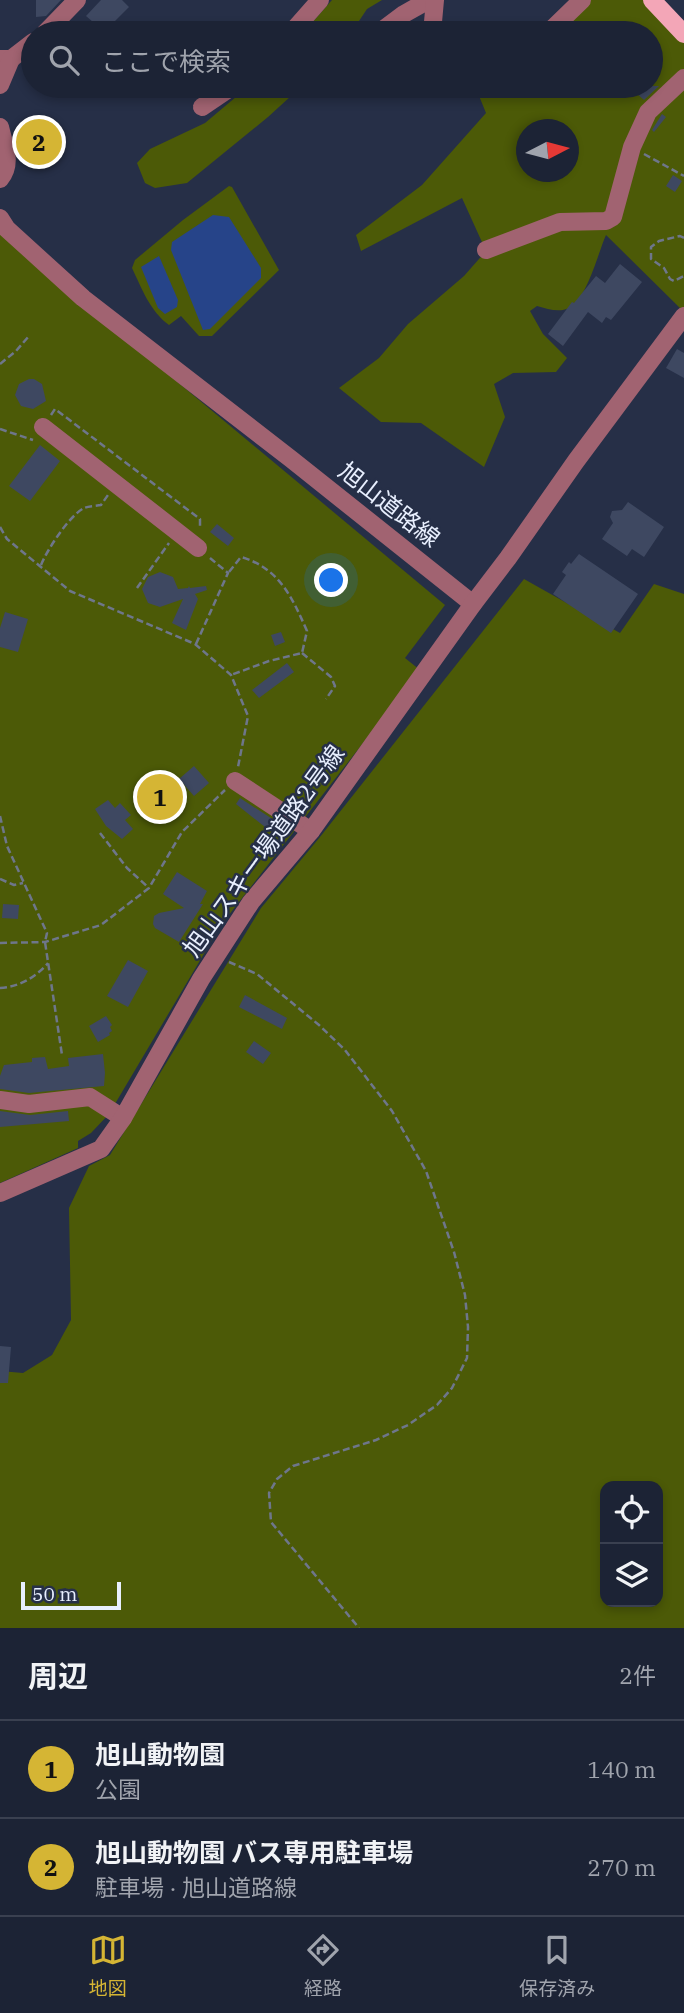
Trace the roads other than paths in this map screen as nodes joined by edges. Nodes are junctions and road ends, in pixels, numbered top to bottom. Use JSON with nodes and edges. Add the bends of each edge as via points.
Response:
{"nodes":[{"id":1,"x":77,"y":0,"type":"edge"},
{"id":2,"x":320,"y":0,"type":"edge"},
{"id":3,"x":429,"y":0,"type":"edge"},
{"id":4,"x":435,"y":0,"type":"edge"},
{"id":5,"x":582,"y":0,"type":"edge"},
{"id":6,"x":652,"y":0,"type":"edge"},
{"id":7,"x":57,"y":21,"type":"edge"},
{"id":8,"x":302,"y":21,"type":"edge"},
{"id":9,"x":395,"y":21,"type":"edge"},
{"id":10,"x":433,"y":21,"type":"edge"},
{"id":11,"x":560,"y":21,"type":"edge"},
{"id":12,"x":684,"y":34,"type":"edge"},
{"id":13,"x":21,"y":49,"type":"edge"},
{"id":14,"x":5,"y":59,"type":"edge"},
{"id":15,"x":684,"y":78,"type":"edge"},
{"id":16,"x":0,"y":85,"type":"edge"},
{"id":17,"x":215,"y":98,"type":"edge"},
{"id":18,"x":663,"y":98,"type":"edge"},
{"id":19,"x":663,"y":98,"type":"edge"},
{"id":20,"x":202,"y":107,"type":"dead end"},
{"id":21,"x":0,"y":127,"type":"edge"},
{"id":22,"x":0,"y":179,"type":"edge"},
{"id":23,"x":0,"y":219,"type":"edge"},
{"id":24,"x":486,"y":250,"type":"dead end"},
{"id":25,"x":684,"y":316,"type":"edge"},
{"id":26,"x":43,"y":427,"type":"dead end"},
{"id":27,"x":198,"y":548,"type":"dead end"},
{"id":28,"x":473,"y":604,"type":"junction"},
{"id":29,"x":235,"y":781,"type":"road end"},
{"id":30,"x":311,"y":831,"type":"junction"},
{"id":31,"x":0,"y":1100,"type":"edge"},
{"id":32,"x":123,"y":1118,"type":"junction"},
{"id":33,"x":0,"y":1193,"type":"edge"}],
"edges":[{"from":1,"to":7,"type":"street"},
{"from":2,"to":8,"type":"street"},
{"from":3,"to":9,"type":"street"},
{"from":4,"to":10,"type":"street"},
{"from":5,"to":11,"type":"street"},
{"from":6,"to":12,"type":"main road"},
{"from":13,"to":14,"type":"street"},
{"from":14,"to":16,"type":"street"},
{"from":15,"to":18,"type":"street"},
{"from":17,"to":20,"type":"street"},
{"from":19,"to":24,"type":"street","via":[[648,112],[632,147],[613,217],[560,222]]},
{"from":21,"to":22,"type":"street","via":[[8,162]]},
{"from":23,"to":28,"type":"street","name":"旭山道路線","via":[[83,298]]},
{"from":25,"to":28,"type":"street"},
{"from":26,"to":27,"type":"street"},
{"from":28,"to":30,"type":"street","name":"旭山スキー場道路2号線"},
{"from":29,"to":30,"type":"street"},
{"from":30,"to":32,"type":"street","name":"旭山スキー場道路2号線","via":[[251,902]]},
{"from":31,"to":32,"type":"street","via":[[29,1104],[90,1097]]},
{"from":32,"to":33,"type":"street","name":"旭山スキー場道路2号線","via":[[101,1149]]}]}
